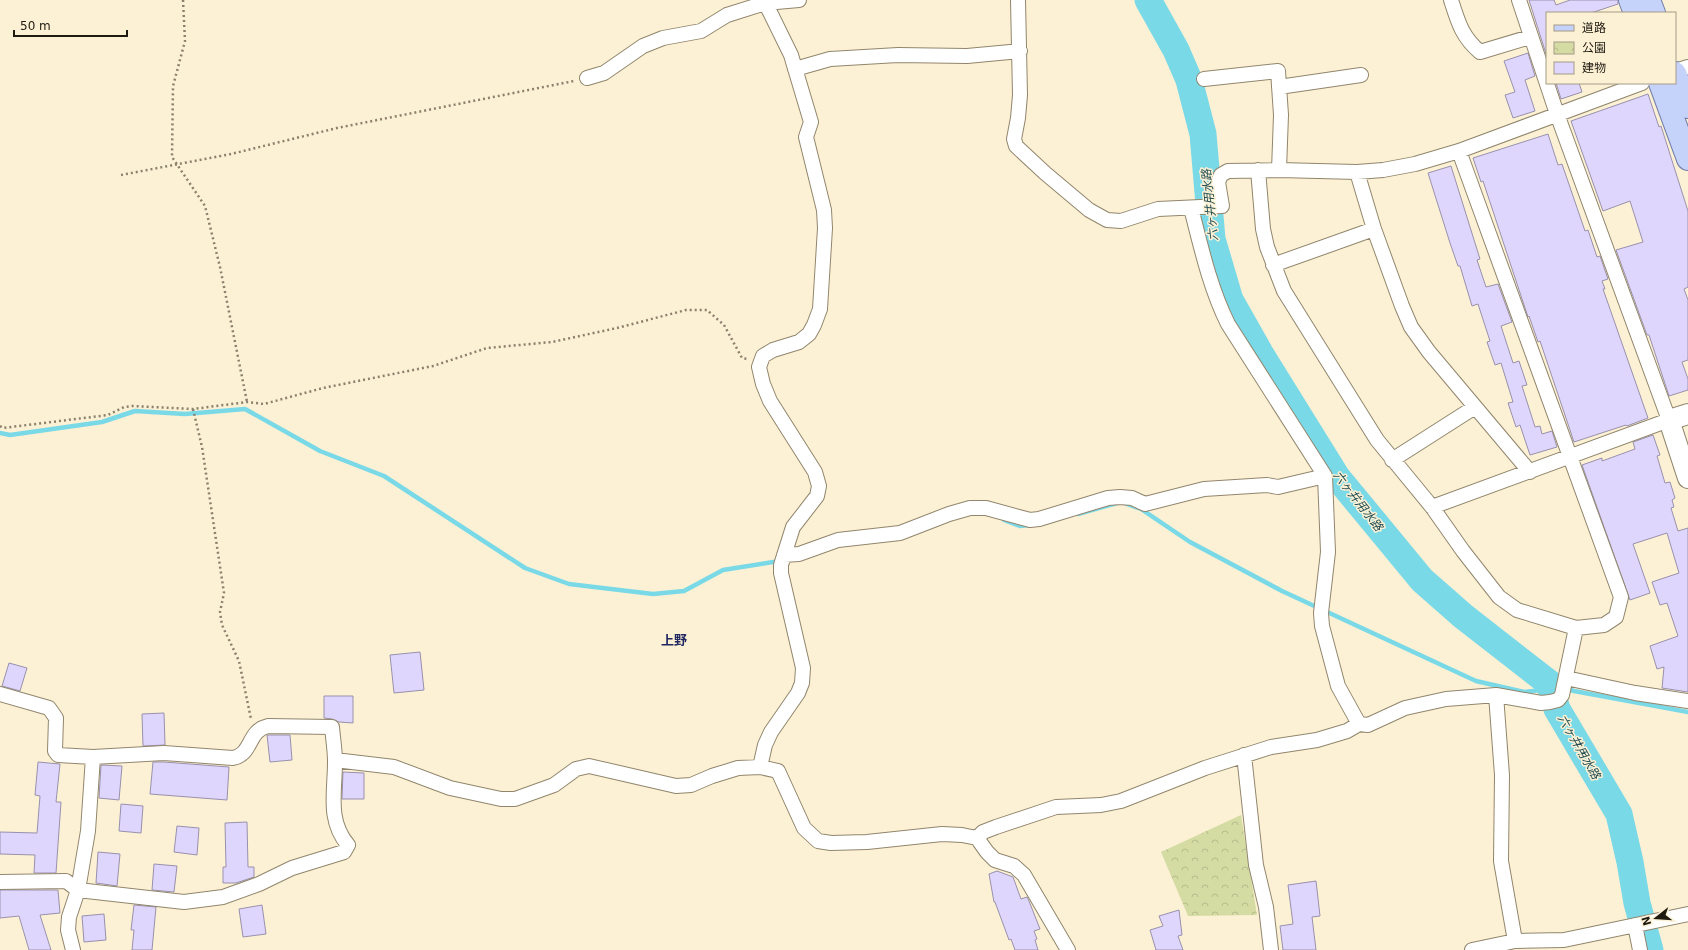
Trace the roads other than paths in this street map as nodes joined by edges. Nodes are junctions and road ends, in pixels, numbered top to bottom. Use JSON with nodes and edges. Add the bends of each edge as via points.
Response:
{"nodes":[{"id":1,"x":799,"y":0,"type":"edge"},
{"id":2,"x":1018,"y":0,"type":"edge"},
{"id":3,"x":1451,"y":0,"type":"edge"},
{"id":4,"x":1518,"y":0,"type":"edge"},
{"id":5,"x":1630,"y":0,"type":"edge"},
{"id":6,"x":1650,"y":0,"type":"edge"},
{"id":7,"x":765,"y":2,"type":"edge"},
{"id":8,"x":1635,"y":12,"type":"edge"},
{"id":9,"x":1654,"y":12,"type":"edge"},
{"id":10,"x":1530,"y":38,"type":"junction"},
{"id":11,"x":1020,"y":51,"type":"junction"},
{"id":12,"x":1688,"y":66,"type":"edge"},
{"id":13,"x":795,"y":69,"type":"junction"},
{"id":14,"x":1676,"y":72,"type":"edge"},
{"id":15,"x":1361,"y":75,"type":"dead end"},
{"id":16,"x":1676,"y":75,"type":"edge"},
{"id":17,"x":587,"y":78,"type":"road end"},
{"id":18,"x":1204,"y":79,"type":"dead end"},
{"id":19,"x":1546,"y":83,"type":"edge"},
{"id":20,"x":1546,"y":84,"type":"edge"},
{"id":21,"x":1639,"y":84,"type":"edge"},
{"id":22,"x":1660,"y":84,"type":"edge"},
{"id":23,"x":1279,"y":87,"type":"junction"},
{"id":24,"x":1688,"y":107,"type":"edge"},
{"id":25,"x":1557,"y":114,"type":"junction"},
{"id":26,"x":1459,"y":151,"type":"junction"},
{"id":27,"x":1688,"y":159,"type":"edge"},
{"id":28,"x":1258,"y":170,"type":"junction"},
{"id":29,"x":1279,"y":170,"type":"junction"},
{"id":30,"x":1357,"y":172,"type":"junction"},
{"id":31,"x":1202,"y":207,"type":"junction"},
{"id":32,"x":1374,"y":230,"type":"junction"},
{"id":33,"x":1273,"y":265,"type":"junction"},
{"id":34,"x":1475,"y":407,"type":"junction"},
{"id":35,"x":1688,"y":414,"type":"edge"},
{"id":36,"x":1669,"y":420,"type":"junction"},
{"id":37,"x":1570,"y":458,"type":"junction"},
{"id":38,"x":1392,"y":460,"type":"junction"},
{"id":39,"x":1530,"y":472,"type":"junction"},
{"id":40,"x":1325,"y":476,"type":"junction"},
{"id":41,"x":1688,"y":478,"type":"edge"},
{"id":42,"x":1432,"y":507,"type":"junction"},
{"id":43,"x":783,"y":559,"type":"junction"},
{"id":44,"x":1576,"y":628,"type":"junction"},
{"id":45,"x":1560,"y":691,"type":"junction"},
{"id":46,"x":0,"y":694,"type":"edge"},
{"id":47,"x":1496,"y":695,"type":"junction"},
{"id":48,"x":1688,"y":701,"type":"edge"},
{"id":49,"x":1359,"y":724,"type":"junction"},
{"id":50,"x":1244,"y":755,"type":"junction"},
{"id":51,"x":93,"y":757,"type":"junction"},
{"id":52,"x":335,"y":760,"type":"junction"},
{"id":53,"x":760,"y":767,"type":"junction"},
{"id":54,"x":977,"y":838,"type":"junction"},
{"id":55,"x":0,"y":882,"type":"edge"},
{"id":56,"x":78,"y":890,"type":"junction"},
{"id":57,"x":1688,"y":914,"type":"edge"},
{"id":58,"x":1641,"y":924,"type":"junction"},
{"id":59,"x":1515,"y":941,"type":"junction"},
{"id":60,"x":73,"y":950,"type":"edge"},
{"id":61,"x":1068,"y":950,"type":"edge"},
{"id":62,"x":1272,"y":950,"type":"edge"},
{"id":63,"x":1472,"y":950,"type":"edge"},
{"id":64,"x":1640,"y":950,"type":"edge"}],
"edges":[{"from":1,"to":7,"type":"street"},
{"from":2,"to":11,"type":"street"},
{"from":3,"to":10,"type":"street","via":[[1459,24],[1469,42],[1480,52]]},
{"from":4,"to":10,"type":"street"},
{"from":5,"to":8,"type":"main road"},
{"from":6,"to":9,"type":"main road"},
{"from":7,"to":13,"type":"street","via":[[791,55]]},
{"from":7,"to":17,"type":"street","via":[[727,15],[701,31],[663,38],[643,46],[604,73]]},
{"from":10,"to":19,"type":"street"},
{"from":11,"to":13,"type":"street","via":[[967,56],[898,55],[830,59]]},
{"from":11,"to":31,"type":"street","via":[[1020,96],[1014,139],[1016,146],[1045,173],[1089,210],[1107,220],[1121,221],[1158,209]]},
{"from":12,"to":14,"type":"street"},
{"from":13,"to":43,"type":"street","via":[[811,122],[806,137],[826,228],[820,309],[814,324],[809,334],[799,342],[763,356],[759,367],[770,401],[815,472],[819,486],[817,496],[793,527]]},
{"from":15,"to":23,"type":"street"},
{"from":16,"to":24,"type":"main road"},
{"from":18,"to":23,"type":"street","via":[[1278,71]]},
{"from":20,"to":25,"type":"street"},
{"from":21,"to":25,"type":"street"},
{"from":22,"to":27,"type":"main road"},
{"from":23,"to":29,"type":"street"},
{"from":25,"to":26,"type":"street"},
{"from":25,"to":36,"type":"street"},
{"from":26,"to":30,"type":"street","via":[[1415,164]]},
{"from":26,"to":37,"type":"street"},
{"from":28,"to":29,"type":"street"},
{"from":28,"to":31,"type":"street","via":[[1228,171],[1221,175],[1218,182],[1222,206]]},
{"from":28,"to":33,"type":"street","via":[[1263,229]]},
{"from":29,"to":30,"type":"street"},
{"from":30,"to":32,"type":"street"},
{"from":31,"to":40,"type":"street","via":[[1205,261],[1219,306]]},
{"from":32,"to":33,"type":"street"},
{"from":32,"to":34,"type":"street","via":[[1411,326]]},
{"from":33,"to":38,"type":"street","via":[[1297,314]]},
{"from":34,"to":38,"type":"street"},
{"from":34,"to":39,"type":"street"},
{"from":35,"to":36,"type":"street"},
{"from":36,"to":37,"type":"street"},
{"from":36,"to":41,"type":"street"},
{"from":37,"to":39,"type":"street"},
{"from":37,"to":44,"type":"street","via":[[1621,597],[1616,617],[1604,625]]},
{"from":38,"to":42,"type":"street"},
{"from":39,"to":42,"type":"street"},
{"from":40,"to":43,"type":"street","via":[[1278,487],[1267,485],[1204,489],[1145,504],[1132,498],[1108,498],[1030,520],[986,508],[970,508],[900,532],[838,540]]},
{"from":40,"to":49,"type":"street","via":[[1328,552],[1322,626],[1338,686]]},
{"from":42,"to":44,"type":"street","via":[[1499,597],[1517,610]]},
{"from":43,"to":53,"type":"street","via":[[780,573],[803,668],[802,683],[771,732]]},
{"from":44,"to":45,"type":"street"},
{"from":45,"to":47,"type":"street","via":[[1541,703]]},
{"from":45,"to":48,"type":"street","via":[[1635,693]]},
{"from":46,"to":51,"type":"street","via":[[49,708],[56,718],[55,751],[58,755]]},
{"from":47,"to":49,"type":"street","via":[[1439,701],[1405,708],[1368,725]]},
{"from":47,"to":59,"type":"street","via":[[1502,775],[1501,861]]},
{"from":49,"to":50,"type":"street","via":[[1347,731],[1317,740],[1271,747]]},
{"from":50,"to":54,"type":"street","via":[[1121,801],[1102,805],[1056,807],[996,826]]},
{"from":50,"to":62,"type":"street","via":[[1256,865]]},
{"from":51,"to":52,"type":"street","via":[[164,753],[233,758],[245,752],[254,733],[261,727],[268,726],[332,728]]},
{"from":51,"to":56,"type":"street","via":[[88,831]]},
{"from":52,"to":53,"type":"street","via":[[394,767],[450,788],[516,800],[554,785],[576,769],[589,766],[676,786],[691,785],[738,768]]},
{"from":52,"to":56,"type":"street","via":[[335,824],[348,845],[344,852],[292,868],[223,897],[184,902]]},
{"from":53,"to":54,"type":"street","via":[[778,771],[804,828],[818,841],[867,842],[942,834],[962,834]]},
{"from":54,"to":61,"type":"street","via":[[995,860],[1014,866],[1024,875]]},
{"from":55,"to":56,"type":"street","via":[[66,881]]},
{"from":56,"to":60,"type":"street","via":[[69,917],[68,930]]},
{"from":57,"to":58,"type":"street"},
{"from":58,"to":59,"type":"street","via":[[1564,940]]},
{"from":58,"to":64,"type":"street"},
{"from":59,"to":63,"type":"street"}]}
